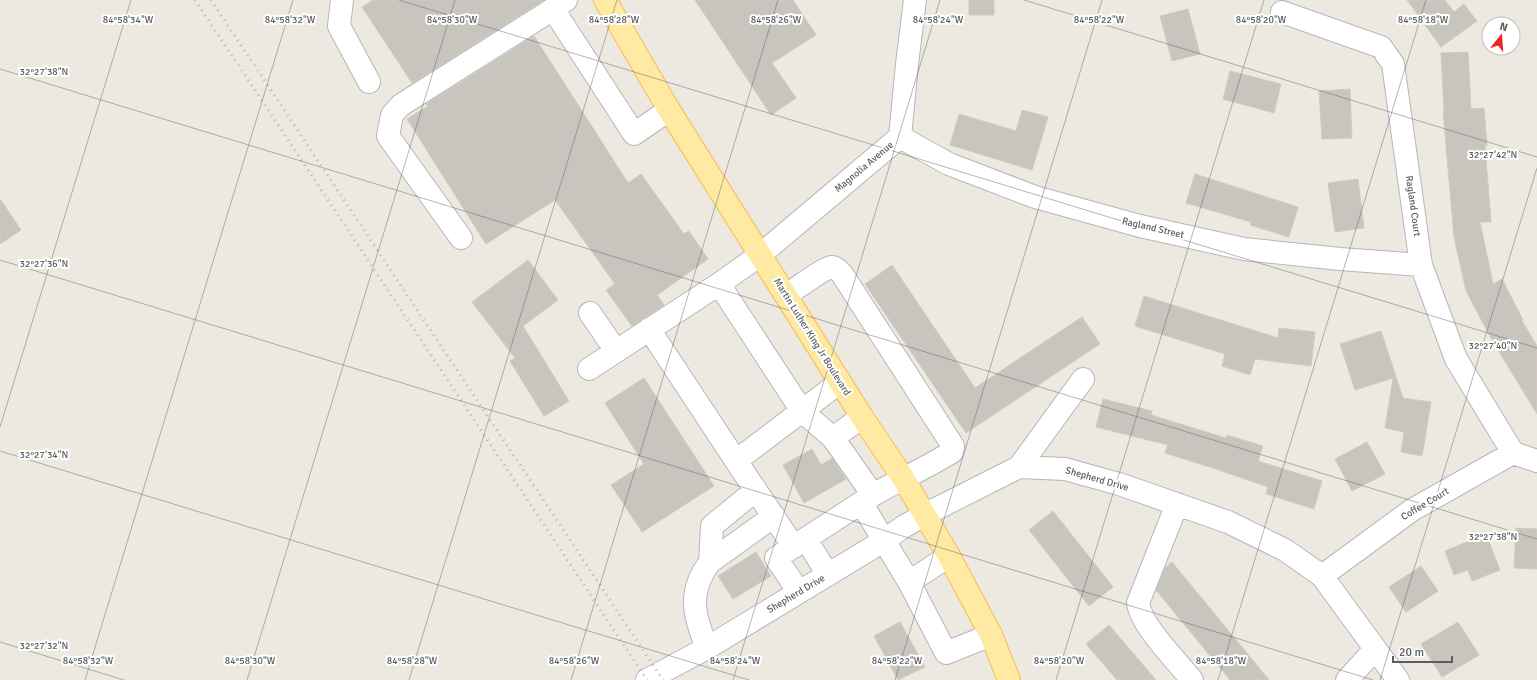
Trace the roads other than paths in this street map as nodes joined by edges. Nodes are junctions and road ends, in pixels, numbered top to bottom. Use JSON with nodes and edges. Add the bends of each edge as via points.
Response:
{"nodes":[{"id":1,"x":342,"y":0,"type":"edge"},
{"id":2,"x":605,"y":0,"type":"edge"},
{"id":3,"x":915,"y":0,"type":"edge"},
{"id":4,"x":559,"y":4,"type":"edge"},
{"id":5,"x":1282,"y":12,"type":"dead end"},
{"id":6,"x":369,"y":82,"type":"dead end"},
{"id":7,"x":669,"y":110,"type":"junction"},
{"id":8,"x":900,"y":137,"type":"junction"},
{"id":9,"x":461,"y":238,"type":"dead end"},
{"id":10,"x":760,"y":255,"type":"junction"},
{"id":11,"x":1421,"y":265,"type":"junction"},
{"id":12,"x":719,"y":284,"type":"junction"},
{"id":13,"x":786,"y":295,"type":"junction"},
{"id":14,"x":590,"y":313,"type":"dead end"},
{"id":15,"x":649,"y":330,"type":"junction"},
{"id":16,"x":616,"y":351,"type":"junction"},
{"id":17,"x":589,"y":369,"type":"dead end"},
{"id":18,"x":1083,"y":379,"type":"dead end"},
{"id":19,"x":840,"y":382,"type":"junction"},
{"id":20,"x":802,"y":411,"type":"junction"},
{"id":21,"x":862,"y":417,"type":"junction"},
{"id":22,"x":833,"y":438,"type":"junction"},
{"id":23,"x":1513,"y":453,"type":"junction"},
{"id":24,"x":736,"y":461,"type":"junction"},
{"id":25,"x":1537,"y":461,"type":"edge"},
{"id":26,"x":1019,"y":467,"type":"junction"},
{"id":27,"x":903,"y":478,"type":"junction"},
{"id":28,"x":756,"y":490,"type":"junction"},
{"id":29,"x":868,"y":500,"type":"junction"},
{"id":30,"x":1177,"y":504,"type":"junction"},
{"id":31,"x":924,"y":515,"type":"junction"},
{"id":32,"x":774,"y":516,"type":"junction"},
{"id":33,"x":885,"y":540,"type":"junction"},
{"id":34,"x":800,"y":543,"type":"junction"},
{"id":35,"x":949,"y":556,"type":"junction"},
{"id":36,"x":710,"y":562,"type":"junction"},
{"id":37,"x":828,"y":575,"type":"junction"},
{"id":38,"x":1322,"y":576,"type":"junction"},
{"id":39,"x":910,"y":582,"type":"junction"},
{"id":40,"x":799,"y":592,"type":"junction"},
{"id":41,"x":991,"y":635,"type":"junction"},
{"id":42,"x":707,"y":648,"type":"junction"},
{"id":43,"x":1375,"y":649,"type":"junction"},
{"id":44,"x":653,"y":677,"type":"edge"},
{"id":45,"x":1009,"y":680,"type":"edge"},
{"id":46,"x":1192,"y":680,"type":"edge"},
{"id":47,"x":1347,"y":680,"type":"edge"},
{"id":48,"x":1398,"y":680,"type":"edge"}],
"edges":[{"from":1,"to":6,"type":"street","via":[[340,26]]},
{"from":2,"to":7,"type":"main road","name":"Martin Luther King Jr Boulevard"},
{"from":3,"to":8,"type":"street","name":"Magnolia Avenue"},
{"from":4,"to":7,"type":"street","via":[[634,134]]},
{"from":4,"to":9,"type":"street","via":[[402,105],[392,115],[388,136]]},
{"from":5,"to":11,"type":"street","name":"Ragland Court","via":[[1381,47],[1394,64]]},
{"from":7,"to":10,"type":"main road","name":"Martin Luther King Jr Boulevard"},
{"from":8,"to":10,"type":"street","name":"Magnolia Avenue"},
{"from":8,"to":11,"type":"street","name":"Ragland Street","via":[[949,164],[1035,197],[1140,226],[1244,249]]},
{"from":10,"to":12,"type":"street","name":"Magnolia Avenue"},
{"from":10,"to":13,"type":"main road","name":"Martin Luther King Jr Boulevard"},
{"from":11,"to":23,"type":"street","name":"Ragland Court","via":[[1456,358]]},
{"from":12,"to":15,"type":"street","name":"Magnolia Avenue"},
{"from":12,"to":20,"type":"street"},
{"from":13,"to":19,"type":"main road","name":"Martin Luther King Jr Boulevard"},
{"from":13,"to":27,"type":"street","via":[[832,267],[842,274],[953,446],[952,452]]},
{"from":14,"to":16,"type":"street"},
{"from":15,"to":16,"type":"street","name":"Magnolia Avenue"},
{"from":15,"to":24,"type":"street"},
{"from":16,"to":17,"type":"street","name":"Magnolia Avenue"},
{"from":18,"to":26,"type":"street"},
{"from":19,"to":20,"type":"street"},
{"from":19,"to":21,"type":"main road","name":"Martin Luther King Jr Boulevard"},
{"from":20,"to":22,"type":"street"},
{"from":20,"to":24,"type":"street"},
{"from":21,"to":22,"type":"street"},
{"from":21,"to":27,"type":"main road","name":"Martin Luther King Jr Boulevard"},
{"from":22,"to":29,"type":"street"},
{"from":23,"to":25,"type":"street"},
{"from":23,"to":38,"type":"street","name":"Coffee Court","via":[[1412,510]]},
{"from":24,"to":28,"type":"street"},
{"from":26,"to":30,"type":"street","name":"Shepherd Drive","via":[[1065,469]]},
{"from":26,"to":31,"type":"street","name":"Shepherd Drive"},
{"from":27,"to":29,"type":"street"},
{"from":27,"to":31,"type":"main road","name":"Martin Luther King Jr Boulevard"},
{"from":28,"to":32,"type":"street"},
{"from":28,"to":36,"type":"street","via":[[712,526]]},
{"from":29,"to":33,"type":"street"},
{"from":29,"to":34,"type":"street"},
{"from":30,"to":38,"type":"street","name":"Shepherd Drive","via":[[1228,522],[1278,546]]},
{"from":30,"to":46,"type":"street","via":[[1138,603],[1147,626]]},
{"from":31,"to":33,"type":"street","name":"Shepherd Drive"},
{"from":31,"to":35,"type":"main road","name":"Martin Luther King Jr Boulevard"},
{"from":32,"to":34,"type":"street"},
{"from":32,"to":36,"type":"street"},
{"from":33,"to":37,"type":"street","name":"Shepherd Drive"},
{"from":33,"to":39,"type":"street"},
{"from":34,"to":37,"type":"street"},
{"from":34,"to":40,"type":"street","via":[[776,558]]},
{"from":35,"to":39,"type":"street"},
{"from":35,"to":41,"type":"main road","name":"Martin Luther King Jr Boulevard"},
{"from":36,"to":42,"type":"street","via":[[702,573],[696,591],[694,610]]},
{"from":37,"to":40,"type":"street","name":"Shepherd Drive"},
{"from":38,"to":43,"type":"street","name":"Shepherd Drive"},
{"from":39,"to":41,"type":"street","via":[[946,653]]},
{"from":40,"to":42,"type":"street","name":"Shepherd Drive"},
{"from":41,"to":45,"type":"main road","name":"Martin Luther King Jr Boulevard"},
{"from":42,"to":44,"type":"street","name":"Shepherd Drive"},
{"from":43,"to":47,"type":"street"},
{"from":43,"to":48,"type":"street","name":"Shepherd Drive"}]}
